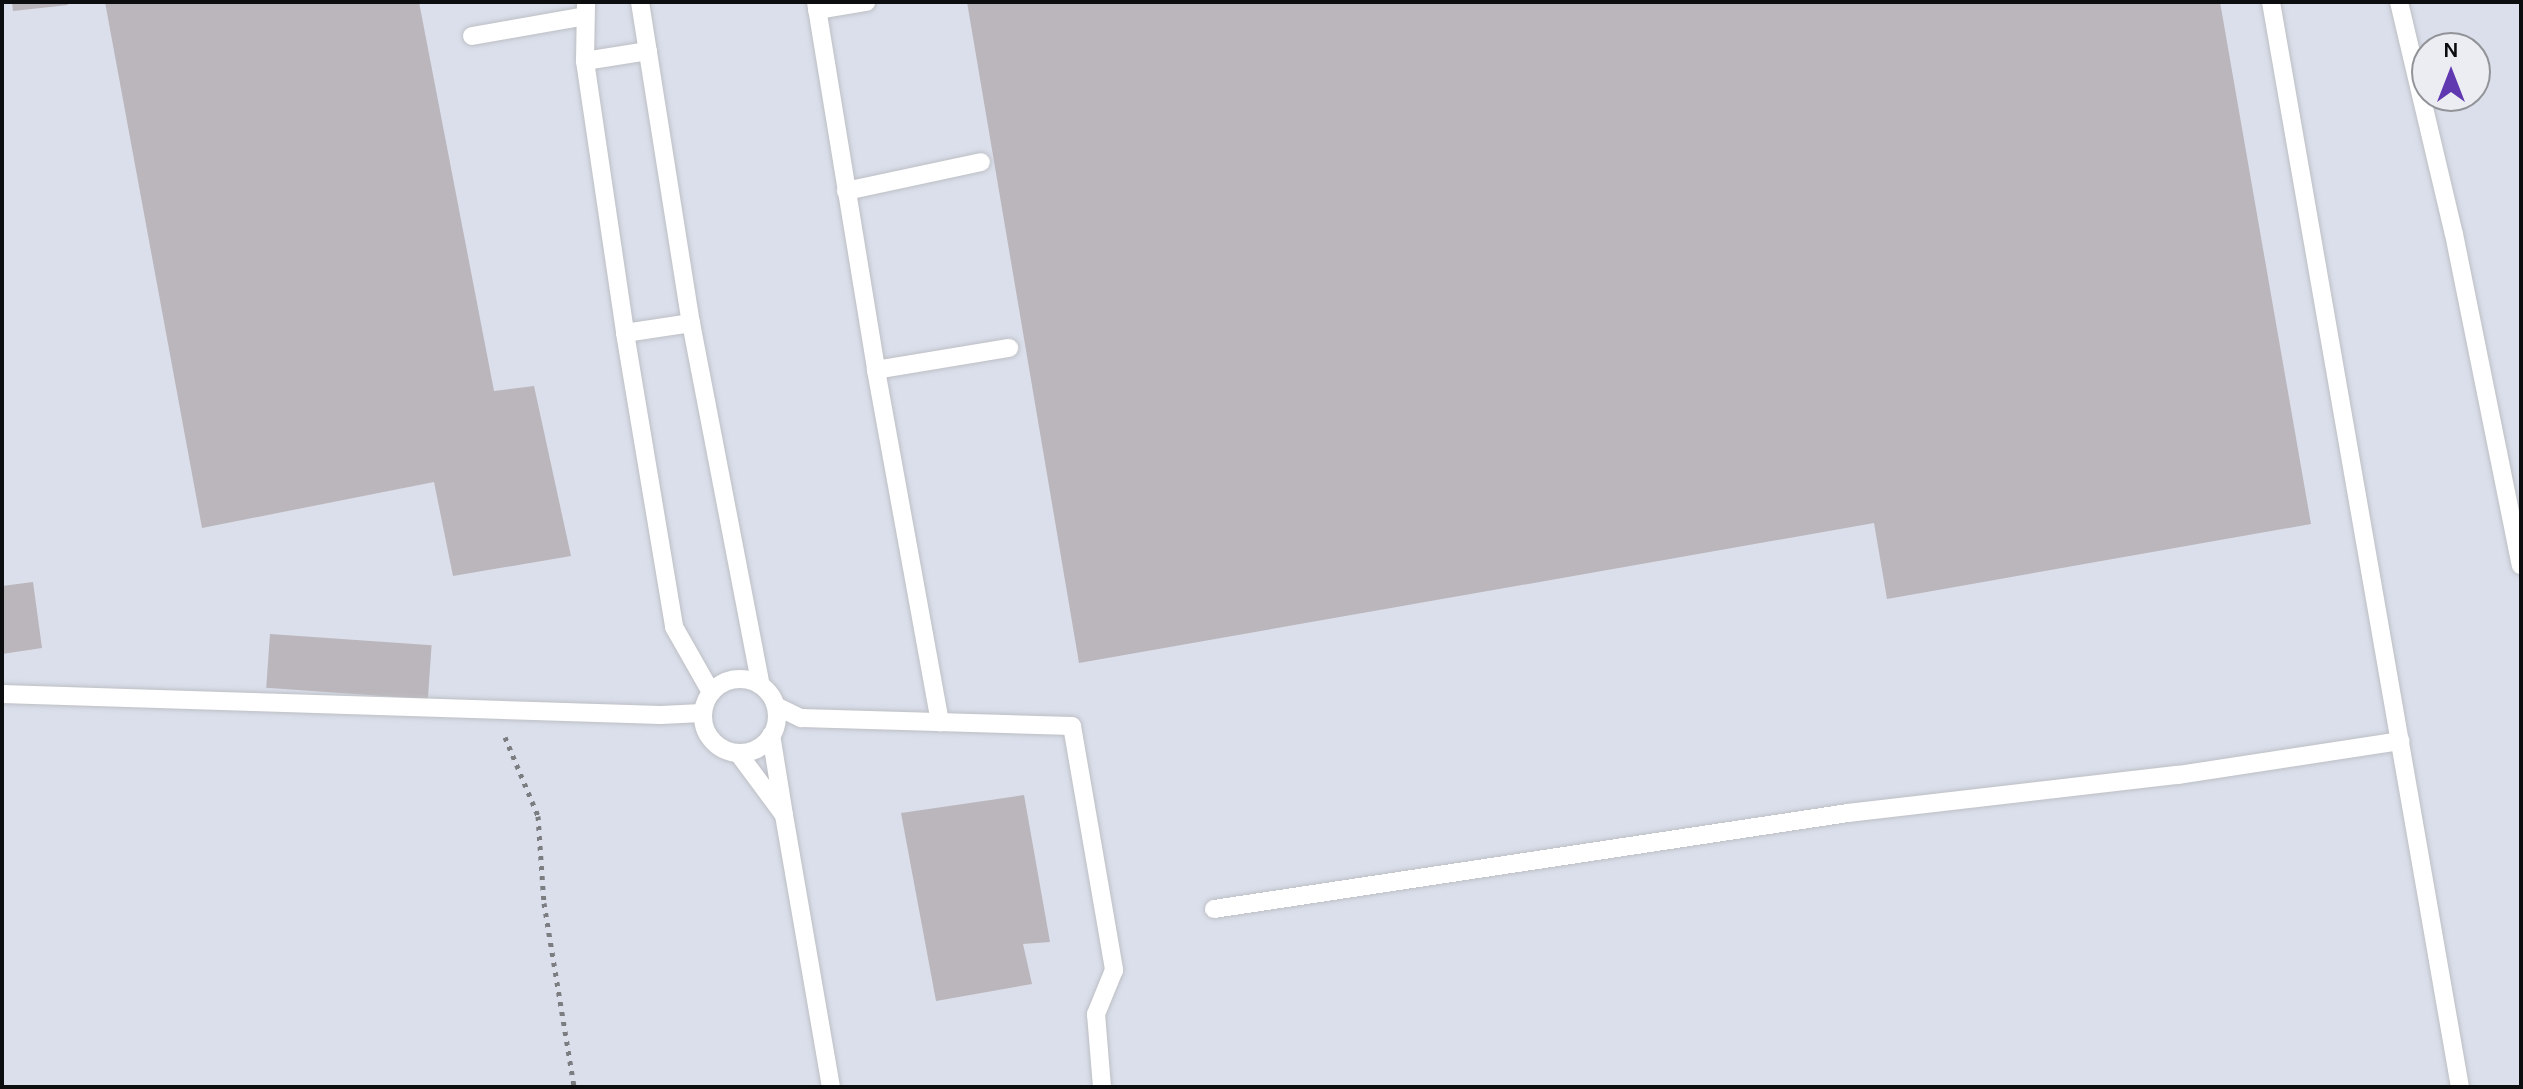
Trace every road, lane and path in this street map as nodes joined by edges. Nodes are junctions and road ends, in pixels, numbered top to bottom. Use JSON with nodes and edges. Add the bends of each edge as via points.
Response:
{"nodes":[{"id":1,"x":640,"y":2,"type":"edge"},
{"id":2,"x":866,"y":2,"type":"edge"},
{"id":3,"x":2271,"y":2,"type":"edge"},
{"id":4,"x":2399,"y":2,"type":"edge"},
{"id":5,"x":816,"y":6,"type":"edge"},
{"id":6,"x":586,"y":9,"type":"edge"},
{"id":7,"x":472,"y":36,"type":"dead end"},
{"id":8,"x":648,"y":51,"type":"junction"},
{"id":9,"x":585,"y":61,"type":"junction"},
{"id":10,"x":981,"y":162,"type":"dead end"},
{"id":11,"x":846,"y":191,"type":"junction"},
{"id":12,"x":691,"y":323,"type":"junction"},
{"id":13,"x":625,"y":333,"type":"junction"},
{"id":14,"x":1009,"y":348,"type":"dead end"},
{"id":15,"x":876,"y":370,"type":"junction"},
{"id":16,"x":2521,"y":565,"type":"edge"},
{"id":17,"x":750,"y":628,"type":"junction"},
{"id":18,"x":738,"y":679,"type":"junction"},
{"id":19,"x":761,"y":685,"type":"junction"},
{"id":20,"x":711,"y":692,"type":"junction"},
{"id":21,"x":2,"y":694,"type":"edge"},
{"id":22,"x":776,"y":706,"type":"junction"},
{"id":23,"x":494,"y":710,"type":"junction"},
{"id":24,"x":702,"y":713,"type":"junction"},
{"id":25,"x":940,"y":722,"type":"junction"},
{"id":26,"x":771,"y":735,"type":"junction"},
{"id":27,"x":2400,"y":741,"type":"junction"},
{"id":28,"x":738,"y":753,"type":"junction"},
{"id":29,"x":784,"y":815,"type":"junction"},
{"id":30,"x":1214,"y":909,"type":"dead end"},
{"id":31,"x":574,"y":1087,"type":"edge"},
{"id":32,"x":831,"y":1087,"type":"edge"},
{"id":33,"x":1102,"y":1087,"type":"edge"},
{"id":34,"x":2460,"y":1087,"type":"edge"}],
"edges":[{"from":1,"to":8,"type":"lane"},
{"from":2,"to":5,"type":"lane"},
{"from":3,"to":27,"type":"lane"},
{"from":4,"to":16,"type":"lane","via":[[2454,234]]},
{"from":5,"to":11,"type":"lane"},
{"from":6,"to":7,"type":"lane"},
{"from":6,"to":9,"type":"lane"},
{"from":8,"to":9,"type":"lane"},
{"from":8,"to":12,"type":"lane"},
{"from":9,"to":13,"type":"lane"},
{"from":10,"to":11,"type":"lane"},
{"from":11,"to":15,"type":"lane"},
{"from":12,"to":13,"type":"lane"},
{"from":12,"to":17,"type":"lane"},
{"from":13,"to":20,"type":"lane","via":[[674,627]]},
{"from":14,"to":15,"type":"lane"},
{"from":15,"to":25,"type":"lane"},
{"from":17,"to":18,"type":"lane"},
{"from":17,"to":19,"type":"lane"},
{"from":18,"to":19,"type":"lane"},
{"from":18,"to":20,"type":"lane"},
{"from":19,"to":22,"type":"lane"},
{"from":20,"to":24,"type":"lane"},
{"from":21,"to":23,"type":"lane"},
{"from":22,"to":25,"type":"lane","via":[[801,718]]},
{"from":22,"to":26,"type":"lane"},
{"from":23,"to":24,"type":"lane"},
{"from":23,"to":31,"type":"path","via":[[538,816],[544,903]]},
{"from":24,"to":28,"type":"lane","via":[[710,739]]},
{"from":25,"to":33,"type":"lane","via":[[1072,726],[1114,970],[1096,1014]]},
{"from":26,"to":28,"type":"lane","via":[[763,745]]},
{"from":26,"to":29,"type":"lane"},
{"from":27,"to":30,"type":"lane","via":[[2225,769],[1848,813]]},
{"from":27,"to":34,"type":"lane"},
{"from":28,"to":29,"type":"lane"},
{"from":29,"to":32,"type":"lane"}]}
